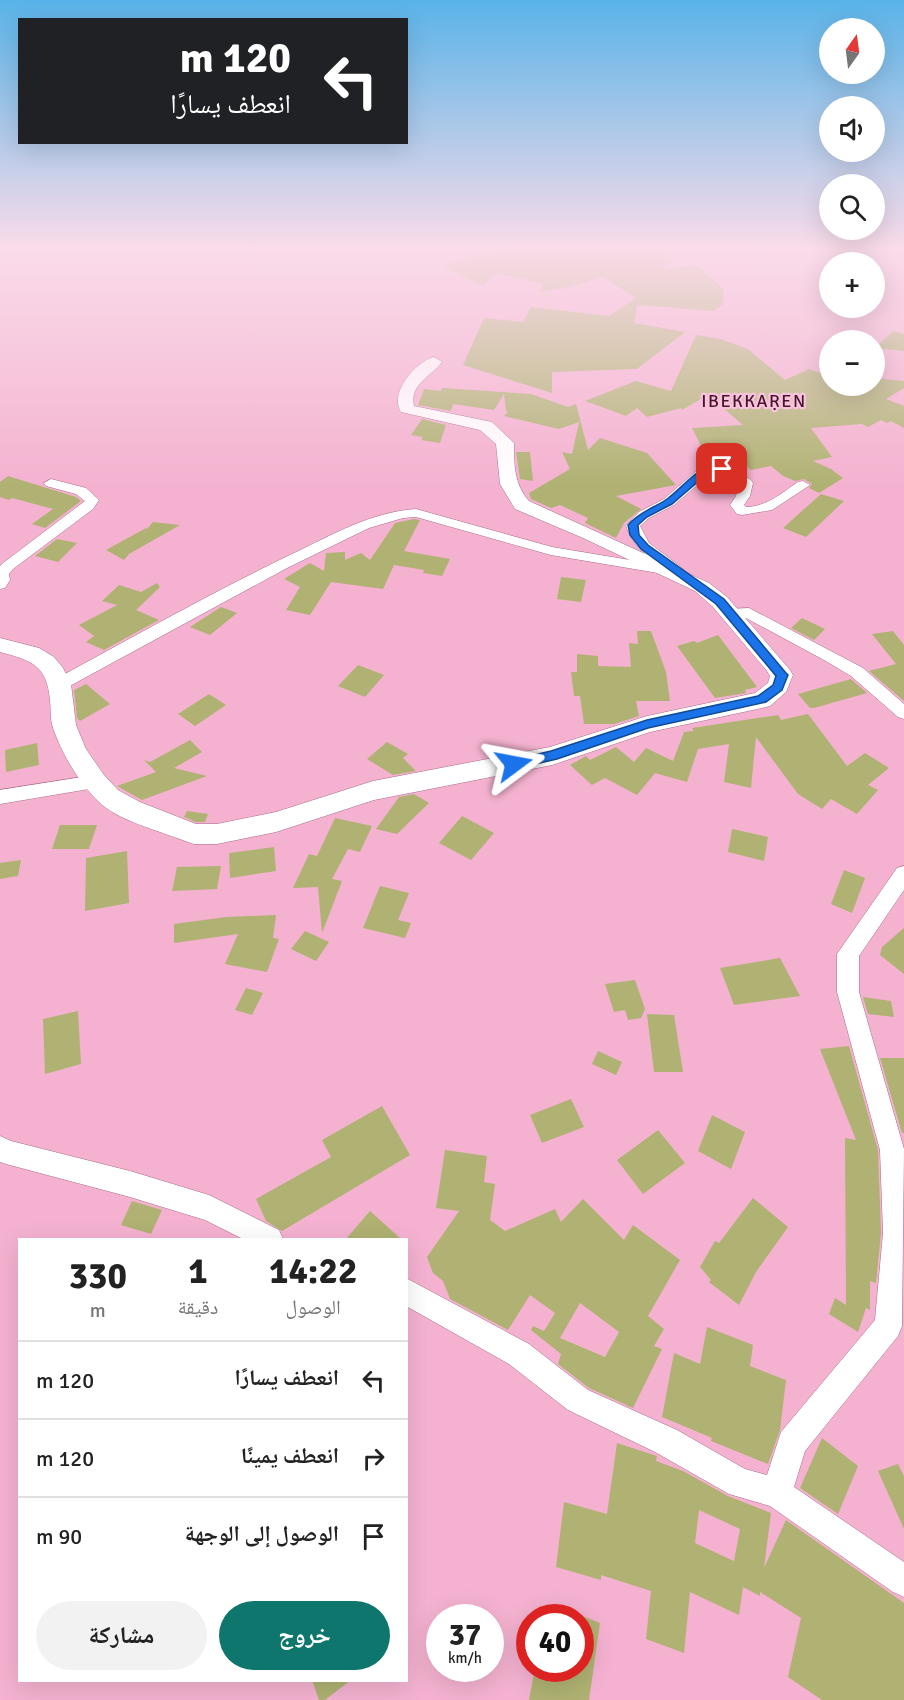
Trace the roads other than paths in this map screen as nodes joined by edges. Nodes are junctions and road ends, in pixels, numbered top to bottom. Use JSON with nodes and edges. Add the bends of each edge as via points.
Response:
{"nodes":[{"id":1,"x":434,"y":362,"type":"dead end"},
{"id":2,"x":51,"y":483,"type":"dead end"},
{"id":3,"x":803,"y":484,"type":"dead end"},
{"id":4,"x":664,"y":570,"type":"junction"},
{"id":5,"x":693,"y":583,"type":"junction"},
{"id":6,"x":0,"y":585,"type":"edge"},
{"id":7,"x":730,"y":614,"type":"junction"},
{"id":8,"x":0,"y":645,"type":"edge"},
{"id":9,"x":60,"y":684,"type":"junction"},
{"id":10,"x":904,"y":713,"type":"edge"},
{"id":11,"x":95,"y":782,"type":"junction"},
{"id":12,"x":0,"y":797,"type":"edge"},
{"id":13,"x":904,"y":874,"type":"edge"},
{"id":14,"x":0,"y":1148,"type":"edge"},
{"id":15,"x":268,"y":1238,"type":"edge"},
{"id":16,"x":408,"y":1292,"type":"edge"},
{"id":17,"x":777,"y":1492,"type":"junction"},
{"id":18,"x":904,"y":1581,"type":"edge"}],
"edges":[{"from":1,"to":4,"type":"street","via":[[405,390],[407,409],[486,426],[505,443],[505,478],[513,497],[522,506]]},
{"from":2,"to":6,"type":"street","via":[[81,491],[92,500],[8,566],[1,574]]},
{"from":3,"to":5,"type":"street","via":[[770,507],[742,511],[737,506],[746,483],[712,468],[633,525],[634,535],[645,547]]},
{"from":4,"to":5,"type":"street"},
{"from":4,"to":9,"type":"street","via":[[551,551],[416,513],[399,513],[253,578]]},
{"from":5,"to":7,"type":"street"},
{"from":7,"to":10,"type":"street","via":[[749,613],[830,656],[857,672]]},
{"from":7,"to":11,"type":"street","via":[[782,675],[778,687],[762,700],[647,724],[552,756],[374,791],[276,822],[217,834],[194,834],[131,809],[109,797]]},
{"from":8,"to":9,"type":"street","via":[[31,653],[46,663]]},
{"from":9,"to":11,"type":"street","via":[[64,725],[75,752]]},
{"from":11,"to":12,"type":"street"},
{"from":13,"to":17,"type":"street","via":[[848,954],[848,992],[892,1150],[896,1233],[888,1326],[792,1443]]},
{"from":14,"to":15,"type":"street","via":[[209,1208]]},
{"from":16,"to":17,"type":"street","via":[[519,1354],[578,1400],[666,1441],[740,1483]]},
{"from":17,"to":18,"type":"street"}]}
